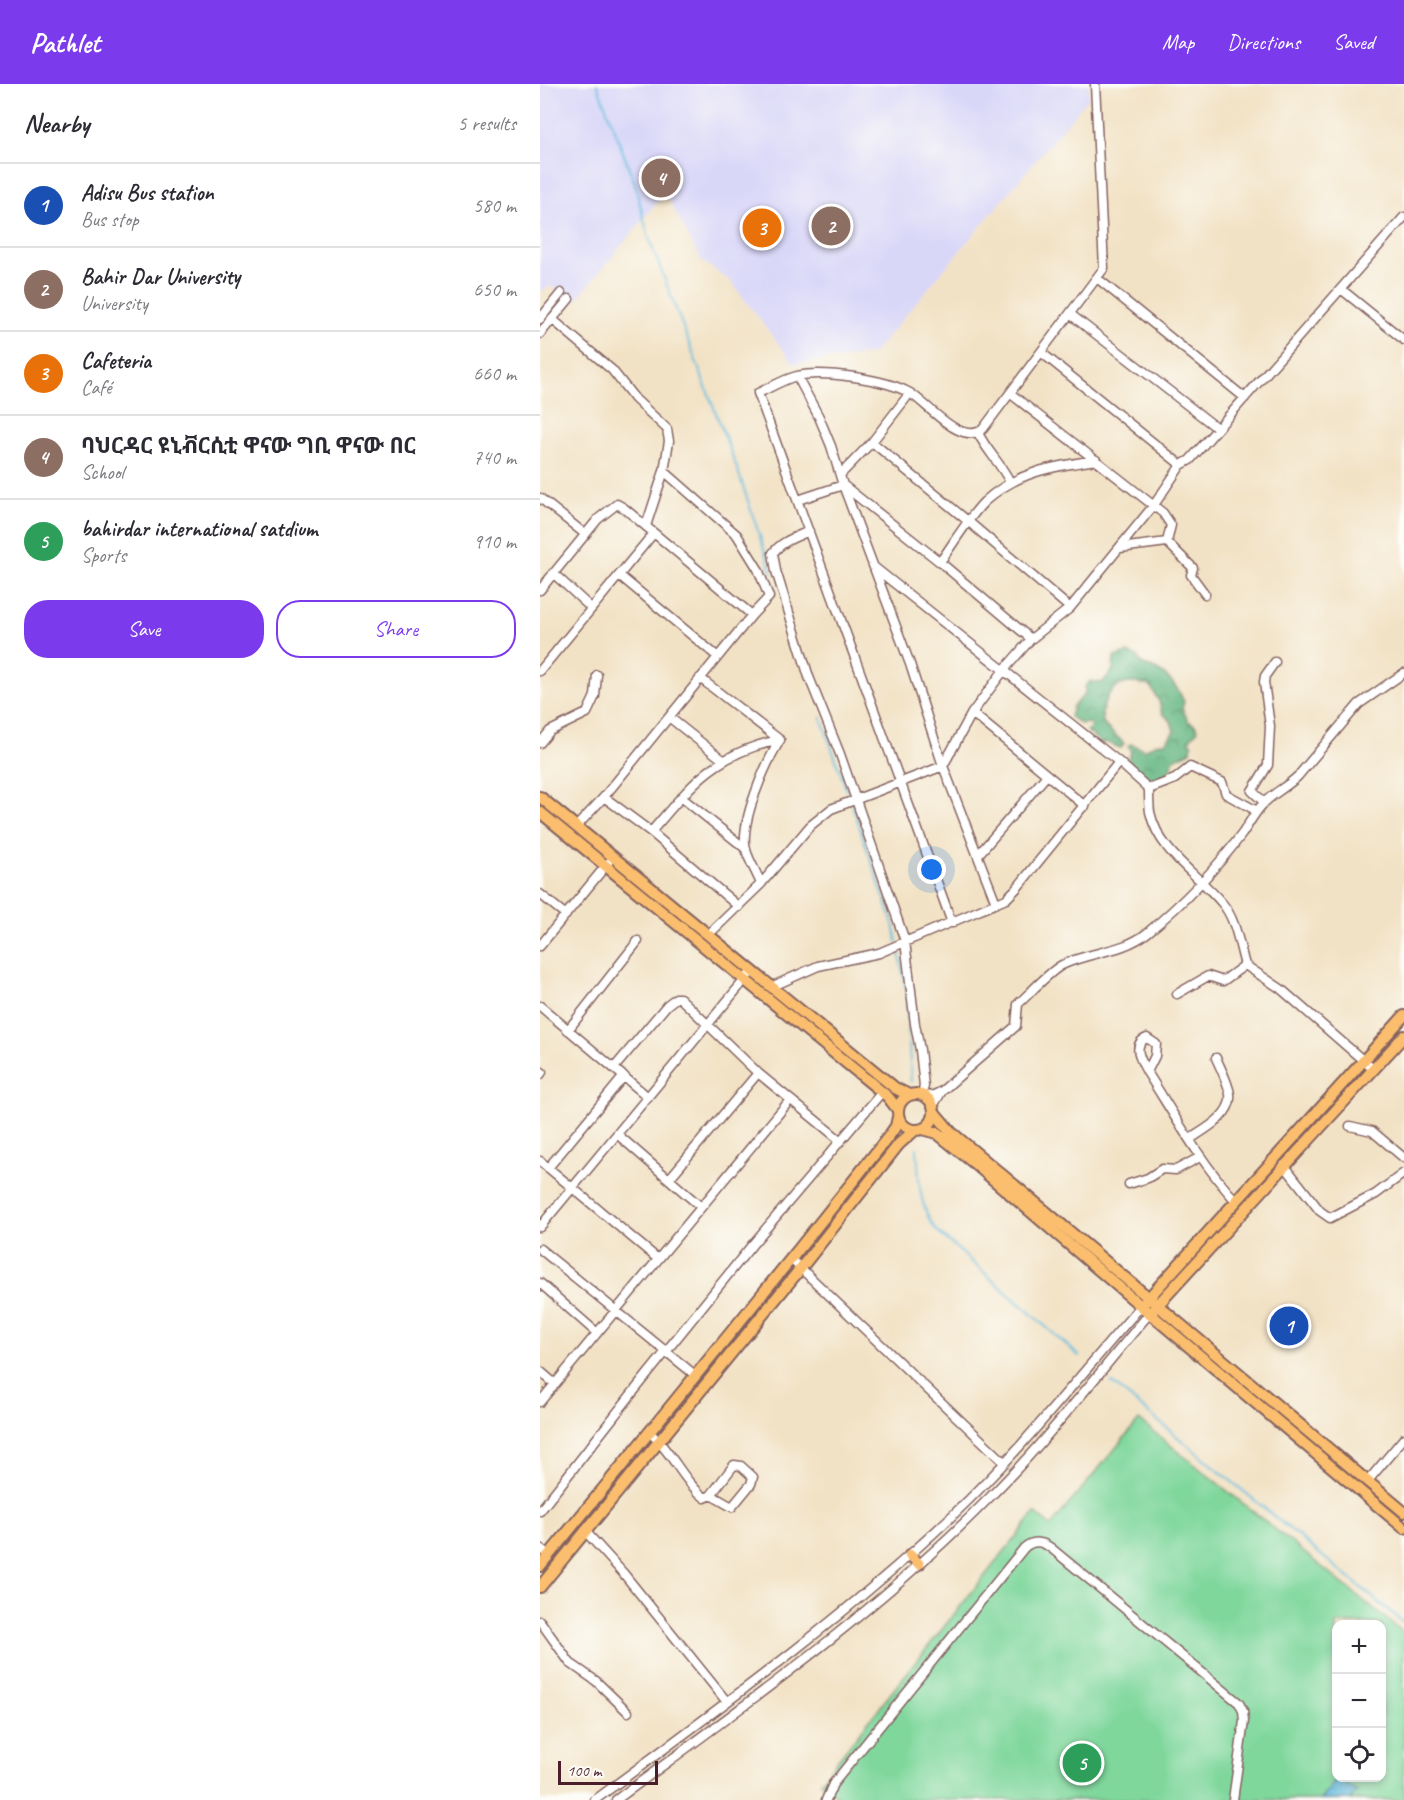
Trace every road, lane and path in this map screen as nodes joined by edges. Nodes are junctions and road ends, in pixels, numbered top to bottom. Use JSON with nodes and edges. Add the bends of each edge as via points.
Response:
{"nodes":[{"id":1,"x":1095,"y":84,"type":"edge"},
{"id":2,"x":1404,"y":217,"type":"edge"},
{"id":3,"x":1097,"y":278,"type":"junction"},
{"id":4,"x":1341,"y":289,"type":"junction"},
{"id":5,"x":561,"y":293,"type":"dead end"},
{"id":6,"x":569,"y":299,"type":"dead end"},
{"id":7,"x":1070,"y":314,"type":"junction"},
{"id":8,"x":540,"y":319,"type":"edge"},
{"id":9,"x":552,"y":319,"type":"junction"},
{"id":10,"x":540,"y":334,"type":"edge"},
{"id":11,"x":1404,"y":340,"type":"edge"},
{"id":12,"x":1042,"y":353,"type":"junction"},
{"id":13,"x":797,"y":376,"type":"junction"},
{"id":14,"x":910,"y":393,"type":"junction"},
{"id":15,"x":1011,"y":394,"type":"junction"},
{"id":16,"x":1245,"y":398,"type":"junction"},
{"id":17,"x":1217,"y":428,"type":"junction"},
{"id":18,"x":978,"y":434,"type":"junction"},
{"id":19,"x":872,"y":442,"type":"junction"},
{"id":20,"x":1096,"y":460,"type":"junction"},
{"id":21,"x":1181,"y":465,"type":"junction"},
{"id":22,"x":664,"y":471,"type":"junction"},
{"id":23,"x":840,"y":475,"type":"junction"},
{"id":24,"x":1010,"y":482,"type":"junction"},
{"id":25,"x":843,"y":485,"type":"junction"},
{"id":26,"x":540,"y":498,"type":"edge"},
{"id":27,"x":798,"y":500,"type":"junction"},
{"id":28,"x":1154,"y":505,"type":"junction"},
{"id":29,"x":969,"y":522,"type":"junction"},
{"id":30,"x":646,"y":526,"type":"junction"},
{"id":31,"x":809,"y":531,"type":"junction"},
{"id":32,"x":585,"y":534,"type":"junction"},
{"id":33,"x":653,"y":534,"type":"junction"},
{"id":34,"x":1167,"y":542,"type":"junction"},
{"id":35,"x":1120,"y":548,"type":"junction"},
{"id":36,"x":940,"y":562,"type":"junction"},
{"id":37,"x":874,"y":567,"type":"junction"},
{"id":38,"x":553,"y":573,"type":"junction"},
{"id":39,"x":619,"y":575,"type":"junction"},
{"id":40,"x":779,"y":584,"type":"junction"},
{"id":41,"x":540,"y":590,"type":"edge"},
{"id":42,"x":1205,"y":594,"type":"dead end"},
{"id":43,"x":769,"y":597,"type":"junction"},
{"id":44,"x":591,"y":608,"type":"junction"},
{"id":45,"x":1070,"y":608,"type":"junction"},
{"id":46,"x":752,"y":615,"type":"junction"},
{"id":47,"x":1031,"y":639,"type":"junction"},
{"id":48,"x":718,"y":657,"type":"junction"},
{"id":49,"x":1275,"y":662,"type":"dead end"},
{"id":50,"x":1004,"y":670,"type":"junction"},
{"id":51,"x":540,"y":671,"type":"edge"},
{"id":52,"x":1404,"y":673,"type":"edge"},
{"id":53,"x":597,"y":675,"type":"dead end"},
{"id":54,"x":700,"y":678,"type":"junction"},
{"id":55,"x":972,"y":714,"type":"junction"},
{"id":56,"x":669,"y":717,"type":"junction"},
{"id":57,"x":780,"y":740,"type":"junction"},
{"id":58,"x":540,"y":743,"type":"edge"},
{"id":59,"x":723,"y":760,"type":"junction"},
{"id":60,"x":1119,"y":762,"type":"junction"},
{"id":61,"x":943,"y":766,"type":"junction"},
{"id":62,"x":1047,"y":775,"type":"junction"},
{"id":63,"x":901,"y":783,"type":"junction"},
{"id":64,"x":1149,"y":789,"type":"junction"},
{"id":65,"x":540,"y":797,"type":"edge"},
{"id":66,"x":604,"y":797,"type":"junction"},
{"id":67,"x":681,"y":797,"type":"junction"},
{"id":68,"x":854,"y":799,"type":"junction"},
{"id":69,"x":1264,"y":802,"type":"junction"},
{"id":70,"x":1085,"y":806,"type":"junction"},
{"id":71,"x":1257,"y":811,"type":"junction"},
{"id":72,"x":540,"y":812,"type":"edge"},
{"id":73,"x":576,"y":827,"type":"junction"},
{"id":74,"x":651,"y":832,"type":"junction"},
{"id":75,"x":746,"y":849,"type":"junction"},
{"id":76,"x":978,"y":855,"type":"junction"},
{"id":77,"x":609,"y":861,"type":"junction"},
{"id":78,"x":1202,"y":883,"type":"junction"},
{"id":79,"x":761,"y":884,"type":"junction"},
{"id":80,"x":540,"y":894,"type":"edge"},
{"id":81,"x":996,"y":903,"type":"junction"},
{"id":82,"x":739,"y":907,"type":"junction"},
{"id":83,"x":566,"y":915,"type":"junction"},
{"id":84,"x":681,"y":920,"type":"junction"},
{"id":85,"x":952,"y":923,"type":"junction"},
{"id":86,"x":708,"y":935,"type":"junction"},
{"id":87,"x":638,"y":941,"type":"dead end"},
{"id":88,"x":905,"y":941,"type":"junction"},
{"id":89,"x":540,"y":946,"type":"edge"},
{"id":90,"x":1245,"y":965,"type":"junction"},
{"id":91,"x":749,"y":976,"type":"junction"},
{"id":92,"x":771,"y":987,"type":"junction"},
{"id":93,"x":1178,"y":993,"type":"dead end"},
{"id":94,"x":540,"y":1006,"type":"edge"},
{"id":95,"x":1404,"y":1016,"type":"edge"},
{"id":96,"x":708,"y":1025,"type":"junction"},
{"id":97,"x":568,"y":1030,"type":"junction"},
{"id":98,"x":1404,"y":1036,"type":"edge"},
{"id":99,"x":1216,"y":1058,"type":"dead end"},
{"id":100,"x":1364,"y":1060,"type":"junction"},
{"id":101,"x":614,"y":1068,"type":"junction"},
{"id":102,"x":1373,"y":1069,"type":"junction"},
{"id":103,"x":1147,"y":1072,"type":"dead end"},
{"id":104,"x":758,"y":1073,"type":"junction"},
{"id":105,"x":624,"y":1076,"type":"junction"},
{"id":106,"x":942,"y":1091,"type":"junction"},
{"id":107,"x":882,"y":1092,"type":"junction"},
{"id":108,"x":909,"y":1095,"type":"junction"},
{"id":109,"x":923,"y":1095,"type":"junction"},
{"id":110,"x":648,"y":1097,"type":"junction"},
{"id":111,"x":790,"y":1100,"type":"junction"},
{"id":112,"x":934,"y":1109,"type":"junction"},
{"id":113,"x":898,"y":1114,"type":"junction"},
{"id":114,"x":1350,"y":1126,"type":"dead end"},
{"id":115,"x":919,"y":1130,"type":"junction"},
{"id":116,"x":617,"y":1134,"type":"junction"},
{"id":117,"x":1190,"y":1139,"type":"junction"},
{"id":118,"x":841,"y":1141,"type":"junction"},
{"id":119,"x":1200,"y":1157,"type":"junction"},
{"id":120,"x":1404,"y":1158,"type":"edge"},
{"id":121,"x":540,"y":1161,"type":"edge"},
{"id":122,"x":1284,"y":1165,"type":"junction"},
{"id":123,"x":548,"y":1168,"type":"junction"},
{"id":124,"x":1404,"y":1173,"type":"edge"},
{"id":125,"x":669,"y":1179,"type":"junction"},
{"id":126,"x":1129,"y":1184,"type":"dead end"},
{"id":127,"x":572,"y":1188,"type":"junction"},
{"id":128,"x":1236,"y":1201,"type":"junction"},
{"id":129,"x":701,"y":1207,"type":"junction"},
{"id":130,"x":540,"y":1227,"type":"edge"},
{"id":131,"x":540,"y":1249,"type":"edge"},
{"id":132,"x":658,"y":1259,"type":"junction"},
{"id":133,"x":791,"y":1259,"type":"junction"},
{"id":134,"x":801,"y":1268,"type":"junction"},
{"id":135,"x":540,"y":1283,"type":"edge"},
{"id":136,"x":1149,"y":1306,"type":"junction"},
{"id":137,"x":616,"y":1310,"type":"junction"},
{"id":138,"x":597,"y":1333,"type":"junction"},
{"id":139,"x":666,"y":1353,"type":"junction"},
{"id":140,"x":540,"y":1371,"type":"edge"},
{"id":141,"x":695,"y":1375,"type":"junction"},
{"id":142,"x":555,"y":1384,"type":"junction"},
{"id":143,"x":540,"y":1402,"type":"edge"},
{"id":144,"x":649,"y":1432,"type":"junction"},
{"id":145,"x":1404,"y":1438,"type":"edge"},
{"id":146,"x":659,"y":1441,"type":"junction"},
{"id":147,"x":1004,"y":1462,"type":"junction"},
{"id":148,"x":1367,"y":1482,"type":"junction"},
{"id":149,"x":598,"y":1494,"type":"junction"},
{"id":150,"x":711,"y":1495,"type":"junction"},
{"id":151,"x":608,"y":1503,"type":"junction"},
{"id":152,"x":540,"y":1511,"type":"edge"},
{"id":153,"x":1404,"y":1512,"type":"edge"},
{"id":154,"x":1404,"y":1528,"type":"edge"},
{"id":155,"x":585,"y":1531,"type":"junction"},
{"id":156,"x":544,"y":1551,"type":"edge"},
{"id":157,"x":910,"y":1555,"type":"junction"},
{"id":158,"x":919,"y":1564,"type":"junction"},
{"id":159,"x":540,"y":1566,"type":"edge"},
{"id":160,"x":540,"y":1587,"type":"edge"},
{"id":161,"x":540,"y":1621,"type":"edge"},
{"id":162,"x":727,"y":1702,"type":"junction"},
{"id":163,"x":628,"y":1712,"type":"dead end"},
{"id":164,"x":595,"y":1800,"type":"edge"},
{"id":165,"x":616,"y":1800,"type":"edge"},
{"id":166,"x":825,"y":1800,"type":"edge"},
{"id":167,"x":1233,"y":1800,"type":"edge"}],
"edges":[{"from":1,"to":3,"type":"street","via":[[1104,268]]},
{"from":2,"to":4,"type":"street"},
{"from":3,"to":7,"type":"street"},
{"from":3,"to":16,"type":"street"},
{"from":4,"to":11,"type":"street"},
{"from":4,"to":16,"type":"street"},
{"from":5,"to":8,"type":"street"},
{"from":6,"to":9,"type":"street"},
{"from":7,"to":12,"type":"street"},
{"from":7,"to":17,"type":"street"},
{"from":9,"to":10,"type":"street"},
{"from":9,"to":22,"type":"street","via":[[612,370],[667,429]]},
{"from":12,"to":15,"type":"street"},
{"from":12,"to":21,"type":"street"},
{"from":13,"to":14,"type":"street","via":[[849,375]]},
{"from":13,"to":23,"type":"street","via":[[819,417]]},
{"from":13,"to":27,"type":"street","via":[[758,393]]},
{"from":14,"to":18,"type":"street","via":[[941,419],[964,432]]},
{"from":14,"to":19,"type":"street"},
{"from":15,"to":18,"type":"street"},
{"from":15,"to":20,"type":"street"},
{"from":16,"to":17,"type":"street"},
{"from":17,"to":21,"type":"street"},
{"from":18,"to":24,"type":"street"},
{"from":19,"to":23,"type":"street"},
{"from":19,"to":29,"type":"street"},
{"from":20,"to":24,"type":"street","via":[[1051,466]]},
{"from":20,"to":28,"type":"street"},
{"from":21,"to":28,"type":"street"},
{"from":22,"to":30,"type":"street"},
{"from":22,"to":43,"type":"street","via":[[737,535],[758,569]]},
{"from":23,"to":25,"type":"street"},
{"from":24,"to":29,"type":"street","via":[[983,503]]},
{"from":25,"to":27,"type":"street"},
{"from":25,"to":36,"type":"street"},
{"from":25,"to":37,"type":"street"},
{"from":26,"to":32,"type":"street"},
{"from":27,"to":31,"type":"street"},
{"from":28,"to":34,"type":"street","via":[[1171,525]]},
{"from":28,"to":35,"type":"street"},
{"from":29,"to":36,"type":"street"},
{"from":29,"to":45,"type":"street"},
{"from":30,"to":32,"type":"street","via":[[617,504]]},
{"from":30,"to":33,"type":"street"},
{"from":31,"to":40,"type":"street","via":[[784,542],[773,553]]},
{"from":31,"to":63,"type":"street"},
{"from":32,"to":38,"type":"street"},
{"from":33,"to":39,"type":"street"},
{"from":33,"to":46,"type":"street"},
{"from":34,"to":35,"type":"street"},
{"from":34,"to":42,"type":"street","via":[[1193,568],[1191,576]]},
{"from":35,"to":45,"type":"street"},
{"from":36,"to":47,"type":"street"},
{"from":37,"to":50,"type":"street"},
{"from":37,"to":61,"type":"street"},
{"from":38,"to":41,"type":"street"},
{"from":38,"to":44,"type":"street"},
{"from":39,"to":44,"type":"street"},
{"from":39,"to":48,"type":"street"},
{"from":40,"to":43,"type":"street"},
{"from":40,"to":68,"type":"street"},
{"from":43,"to":46,"type":"street"},
{"from":44,"to":51,"type":"street"},
{"from":45,"to":47,"type":"street"},
{"from":46,"to":48,"type":"street"},
{"from":47,"to":50,"type":"street"},
{"from":48,"to":54,"type":"street"},
{"from":49,"to":69,"type":"street","via":[[1264,682],[1270,726],[1268,765],[1252,791]]},
{"from":50,"to":55,"type":"street"},
{"from":50,"to":60,"type":"street"},
{"from":52,"to":69,"type":"street","via":[[1359,704],[1298,776]]},
{"from":53,"to":58,"type":"street","via":[[595,696],[586,713],[550,731]]},
{"from":54,"to":56,"type":"street"},
{"from":54,"to":57,"type":"street"},
{"from":55,"to":61,"type":"street"},
{"from":55,"to":62,"type":"street"},
{"from":56,"to":59,"type":"street"},
{"from":56,"to":66,"type":"street"},
{"from":57,"to":59,"type":"street","via":[[758,744]]},
{"from":57,"to":75,"type":"street","via":[[757,788]]},
{"from":59,"to":67,"type":"street"},
{"from":60,"to":64,"type":"street"},
{"from":60,"to":70,"type":"street"},
{"from":61,"to":63,"type":"street"},
{"from":61,"to":76,"type":"street"},
{"from":62,"to":70,"type":"street"},
{"from":62,"to":76,"type":"street"},
{"from":63,"to":68,"type":"street"},
{"from":63,"to":85,"type":"street"},
{"from":64,"to":71,"type":"street","via":[[1174,779],[1190,767],[1222,782],[1226,794]]},
{"from":64,"to":78,"type":"street","via":[[1150,813],[1160,837]]},
{"from":65,"to":73,"type":"main road"},
{"from":66,"to":73,"type":"street"},
{"from":66,"to":74,"type":"street"},
{"from":67,"to":74,"type":"street"},
{"from":67,"to":75,"type":"street"},
{"from":68,"to":79,"type":"street","via":[[831,809],[810,826]]},
{"from":68,"to":88,"type":"street"},
{"from":69,"to":71,"type":"street"},
{"from":70,"to":81,"type":"street","via":[[1017,888]]},
{"from":71,"to":78,"type":"street"},
{"from":72,"to":77,"type":"main road"},
{"from":73,"to":77,"type":"main road"},
{"from":74,"to":82,"type":"street"},
{"from":75,"to":79,"type":"street"},
{"from":76,"to":81,"type":"street"},
{"from":77,"to":83,"type":"street"},
{"from":77,"to":84,"type":"main road"},
{"from":78,"to":90,"type":"street","via":[[1224,904]]},
{"from":78,"to":106,"type":"street","via":[[1134,941],[1060,965],[1018,1004],[1016,1026]]},
{"from":79,"to":82,"type":"street"},
{"from":80,"to":83,"type":"street"},
{"from":81,"to":85,"type":"street"},
{"from":82,"to":86,"type":"street"},
{"from":83,"to":89,"type":"street"},
{"from":84,"to":86,"type":"main road"},
{"from":84,"to":91,"type":"main road"},
{"from":85,"to":88,"type":"street"},
{"from":86,"to":91,"type":"main road"},
{"from":87,"to":97,"type":"street"},
{"from":88,"to":92,"type":"street","via":[[879,953],[818,966]]},
{"from":88,"to":109,"type":"street"},
{"from":90,"to":93,"type":"street","via":[[1223,981],[1208,976]]},
{"from":90,"to":100,"type":"street","via":[[1281,989]]},
{"from":91,"to":92,"type":"main road"},
{"from":91,"to":96,"type":"street"},
{"from":91,"to":107,"type":"main road"},
{"from":92,"to":108,"type":"main road","via":[[895,1088]]},
{"from":94,"to":97,"type":"street"},
{"from":95,"to":100,"type":"main road"},
{"from":96,"to":101,"type":"street","via":[[676,998]]},
{"from":96,"to":104,"type":"street"},
{"from":96,"to":110,"type":"street"},
{"from":97,"to":101,"type":"street"},
{"from":98,"to":102,"type":"main road"},
{"from":99,"to":117,"type":"street","via":[[1230,1096],[1213,1125]]},
{"from":100,"to":102,"type":"street"},
{"from":100,"to":128,"type":"main road"},
{"from":101,"to":105,"type":"street"},
{"from":102,"to":122,"type":"main road"},
{"from":103,"to":117,"type":"street"},
{"from":104,"to":111,"type":"street"},
{"from":104,"to":125,"type":"street"},
{"from":105,"to":110,"type":"street"},
{"from":105,"to":123,"type":"street"},
{"from":106,"to":109,"type":"street"},
{"from":106,"to":112,"type":"street"},
{"from":107,"to":113,"type":"main road"},
{"from":107,"to":118,"type":"street"},
{"from":108,"to":109,"type":"main road"},
{"from":108,"to":113,"type":"main road","via":[[901,1100]]},
{"from":109,"to":112,"type":"main road"},
{"from":110,"to":116,"type":"street"},
{"from":111,"to":118,"type":"street"},
{"from":111,"to":129,"type":"street"},
{"from":112,"to":115,"type":"main road","via":[[931,1122]]},
{"from":112,"to":136,"type":"main road","via":[[951,1132]]},
{"from":113,"to":115,"type":"main road","via":[[905,1126]]},
{"from":113,"to":133,"type":"main road","via":[[889,1136]]},
{"from":114,"to":120,"type":"street","via":[[1372,1131]]},
{"from":115,"to":134,"type":"main road","via":[[899,1144]]},
{"from":115,"to":136,"type":"main road","via":[[937,1133]]},
{"from":116,"to":125,"type":"street"},
{"from":116,"to":127,"type":"street"},
{"from":117,"to":119,"type":"street"},
{"from":118,"to":139,"type":"street"},
{"from":119,"to":126,"type":"street","via":[[1176,1170],[1162,1169]]},
{"from":119,"to":128,"type":"street"},
{"from":121,"to":123,"type":"street"},
{"from":122,"to":124,"type":"street","via":[[1330,1218],[1376,1194]]},
{"from":122,"to":136,"type":"main road"},
{"from":123,"to":127,"type":"street"},
{"from":125,"to":129,"type":"street"},
{"from":127,"to":130,"type":"street"},
{"from":127,"to":132,"type":"street"},
{"from":128,"to":136,"type":"main road"},
{"from":129,"to":132,"type":"street"},
{"from":131,"to":137,"type":"street"},
{"from":132,"to":137,"type":"street"},
{"from":133,"to":134,"type":"street"},
{"from":133,"to":141,"type":"main road"},
{"from":134,"to":146,"type":"main road"},
{"from":134,"to":147,"type":"street"},
{"from":135,"to":138,"type":"street"},
{"from":136,"to":147,"type":"street"},
{"from":136,"to":148,"type":"main road"},
{"from":136,"to":154,"type":"main road"},
{"from":136,"to":158,"type":"street","via":[[1014,1472]]},
{"from":137,"to":138,"type":"street"},
{"from":137,"to":139,"type":"street"},
{"from":138,"to":142,"type":"street"},
{"from":139,"to":141,"type":"street"},
{"from":139,"to":152,"type":"street"},
{"from":140,"to":142,"type":"street"},
{"from":141,"to":144,"type":"main road"},
{"from":142,"to":143,"type":"street"},
{"from":144,"to":146,"type":"street"},
{"from":144,"to":149,"type":"main road"},
{"from":145,"to":148,"type":"street"},
{"from":146,"to":150,"type":"street","via":[[696,1490],[705,1498]]},
{"from":146,"to":151,"type":"main road"},
{"from":147,"to":157,"type":"street"},
{"from":148,"to":153,"type":"main road"},
{"from":149,"to":151,"type":"main road"},
{"from":149,"to":156,"type":"main road"},
{"from":150,"to":150,"type":"street","via":[[732,1507],[753,1477],[741,1466],[734,1466]]},
{"from":151,"to":155,"type":"main road"},
{"from":155,"to":160,"type":"main road"},
{"from":155,"to":162,"type":"street"},
{"from":156,"to":159,"type":"main road"},
{"from":157,"to":158,"type":"main road"},
{"from":157,"to":162,"type":"street","via":[[839,1616]]},
{"from":158,"to":165,"type":"street","via":[[848,1626]]},
{"from":161,"to":163,"type":"street","via":[[570,1663]]},
{"from":162,"to":164,"type":"street"},
{"from":166,"to":167,"type":"street","via":[[833,1784],[1024,1548],[1037,1542],[1051,1548],[1239,1703],[1244,1721]]}]}
